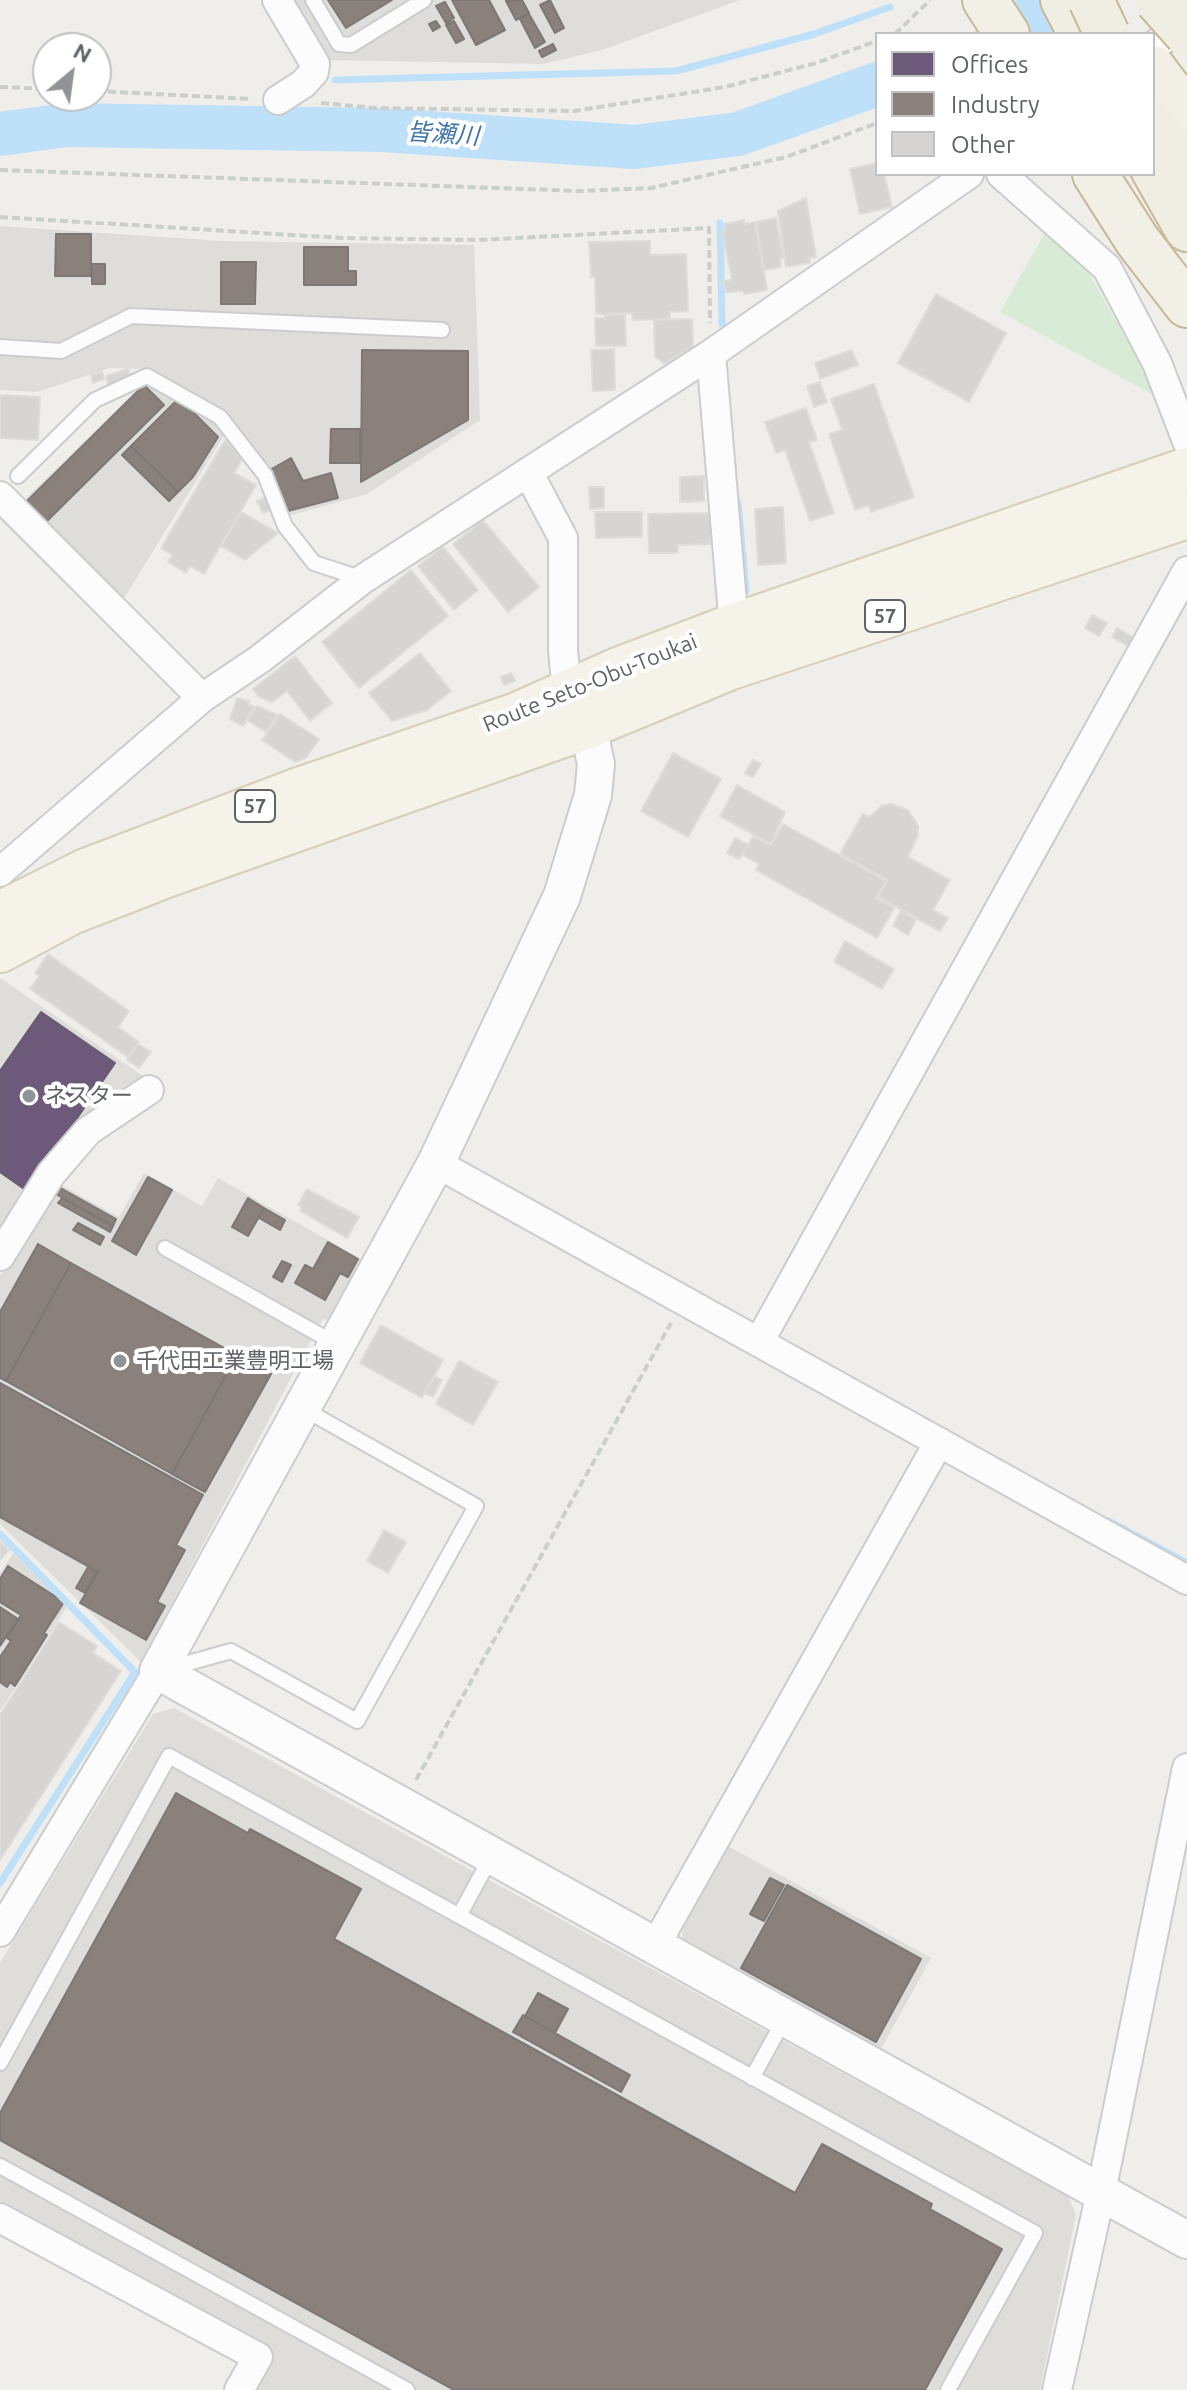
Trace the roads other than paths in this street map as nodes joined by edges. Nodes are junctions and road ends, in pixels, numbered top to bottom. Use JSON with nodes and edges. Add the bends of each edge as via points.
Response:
{"nodes":[{"id":1,"x":277,"y":0,"type":"edge"},
{"id":2,"x":313,"y":0,"type":"edge"},
{"id":3,"x":424,"y":0,"type":"edge"},
{"id":4,"x":961,"y":0,"type":"edge"},
{"id":5,"x":985,"y":0,"type":"edge"},
{"id":6,"x":1063,"y":0,"type":"edge"},
{"id":7,"x":1091,"y":0,"type":"edge"},
{"id":8,"x":1157,"y":0,"type":"edge"},
{"id":9,"x":1187,"y":24,"type":"edge"},
{"id":10,"x":982,"y":32,"type":"edge"},
{"id":11,"x":1006,"y":32,"type":"edge"},
{"id":12,"x":1080,"y":32,"type":"edge"},
{"id":13,"x":1106,"y":32,"type":"edge"},
{"id":14,"x":1187,"y":34,"type":"edge"},
{"id":15,"x":1155,"y":45,"type":"edge"},
{"id":16,"x":1155,"y":71,"type":"edge"},
{"id":17,"x":278,"y":100,"type":"road end"},
{"id":18,"x":1187,"y":113,"type":"edge"},
{"id":19,"x":1155,"y":128,"type":"edge"},
{"id":20,"x":1187,"y":169,"type":"edge"},
{"id":21,"x":1155,"y":173,"type":"edge"},
{"id":22,"x":966,"y":176,"type":"edge"},
{"id":23,"x":1003,"y":176,"type":"edge"},
{"id":24,"x":1075,"y":176,"type":"edge"},
{"id":25,"x":1096,"y":176,"type":"edge"},
{"id":26,"x":1187,"y":229,"type":"edge"},
{"id":27,"x":1187,"y":305,"type":"edge"},
{"id":28,"x":442,"y":330,"type":"dead end"},
{"id":29,"x":0,"y":347,"type":"edge"},
{"id":30,"x":711,"y":354,"type":"junction"},
{"id":31,"x":1157,"y":363,"type":"junction"},
{"id":32,"x":1187,"y":441,"type":"edge"},
{"id":33,"x":1187,"y":470,"type":"edge"},
{"id":34,"x":528,"y":472,"type":"junction"},
{"id":35,"x":9,"y":486,"type":"edge"},
{"id":36,"x":1187,"y":516,"type":"edge"},
{"id":37,"x":1187,"y":571,"type":"edge"},
{"id":38,"x":363,"y":579,"type":"junction"},
{"id":39,"x":734,"y":626,"type":"junction"},
{"id":40,"x":202,"y":698,"type":"junction"},
{"id":41,"x":578,"y":710,"type":"junction"},
{"id":42,"x":0,"y":872,"type":"edge"},
{"id":43,"x":0,"y":914,"type":"edge"},
{"id":44,"x":0,"y":950,"type":"edge"},
{"id":45,"x":149,"y":1090,"type":"dead end"},
{"id":46,"x":436,"y":1163,"type":"junction"},
{"id":47,"x":165,"y":1248,"type":"dead end"},
{"id":48,"x":0,"y":1256,"type":"edge"},
{"id":49,"x":759,"y":1342,"type":"junction"},
{"id":50,"x":336,"y":1344,"type":"junction"},
{"id":51,"x":301,"y":1408,"type":"junction"},
{"id":52,"x":939,"y":1442,"type":"junction"},
{"id":53,"x":1187,"y":1580,"type":"edge"},
{"id":54,"x":158,"y":1671,"type":"junction"},
{"id":55,"x":1187,"y":1768,"type":"edge"},
{"id":56,"x":492,"y":1856,"type":"junction"},
{"id":57,"x":459,"y":1916,"type":"junction"},
{"id":58,"x":0,"y":1932,"type":"edge"},
{"id":59,"x":655,"y":1946,"type":"junction"},
{"id":60,"x":785,"y":2018,"type":"junction"},
{"id":61,"x":0,"y":2063,"type":"edge"},
{"id":62,"x":752,"y":2078,"type":"junction"},
{"id":63,"x":0,"y":2166,"type":"edge"},
{"id":64,"x":1101,"y":2192,"type":"junction"},
{"id":65,"x":0,"y":2218,"type":"edge"},
{"id":66,"x":1187,"y":2240,"type":"edge"},
{"id":67,"x":239,"y":2390,"type":"edge"},
{"id":68,"x":407,"y":2390,"type":"edge"},
{"id":69,"x":948,"y":2390,"type":"edge"},
{"id":70,"x":1057,"y":2390,"type":"edge"}],
"edges":[{"from":1,"to":17,"type":"street","via":[[315,64],[303,84]]},
{"from":2,"to":3,"type":"lane","via":[[339,44],[351,45]]},
{"from":4,"to":10,"type":"street"},
{"from":5,"to":11,"type":"highway"},
{"from":6,"to":12,"type":"highway"},
{"from":7,"to":13,"type":"highway","bridge":true},
{"from":8,"to":14,"type":"highway","bridge":true},
{"from":9,"to":15,"type":"street"},
{"from":16,"to":18,"type":"highway"},
{"from":19,"to":20,"type":"highway"},
{"from":21,"to":26,"type":"highway"},
{"from":22,"to":30,"type":"street"},
{"from":23,"to":31,"type":"street","via":[[1107,268]]},
{"from":24,"to":31,"type":"street","via":[[1147,285],[1140,300],[1163,350]]},
{"from":25,"to":27,"type":"highway"},
{"from":28,"to":29,"type":"lane","via":[[131,316],[61,351]]},
{"from":30,"to":34,"type":"street"},
{"from":30,"to":39,"type":"street"},
{"from":31,"to":32,"type":"street"},
{"from":33,"to":39,"type":"main road","name":"Route Seto-Obu-Toukai","number":"57"},
{"from":34,"to":38,"type":"street"},
{"from":34,"to":41,"type":"street","via":[[563,538],[563,650]]},
{"from":35,"to":38,"type":"lane","via":[[95,400],[147,376],[220,417],[265,475],[285,526],[314,563]]},
{"from":35,"to":40,"type":"street"},
{"from":36,"to":41,"type":"main road","name":"Route Seto-Obu-Toukai","number":"57","via":[[731,667]]},
{"from":37,"to":49,"type":"street"},
{"from":38,"to":40,"type":"street"},
{"from":39,"to":41,"type":"main road","name":"Route Seto-Obu-Toukai","number":"57","via":[[618,670]]},
{"from":40,"to":42,"type":"street"},
{"from":41,"to":43,"type":"main road","name":"Route Seto-Obu-Toukai","number":"57","via":[[517,715],[299,790],[86,871]]},
{"from":41,"to":44,"type":"main road","name":"Route Seto-Obu-Toukai","number":"57","via":[[71,912]]},
{"from":41,"to":46,"type":"street","via":[[596,764],[593,795],[572,865]]},
{"from":45,"to":48,"type":"street","via":[[88,1131],[51,1174]]},
{"from":46,"to":49,"type":"street"},
{"from":46,"to":50,"type":"street"},
{"from":47,"to":50,"type":"lane"},
{"from":49,"to":52,"type":"street"},
{"from":50,"to":51,"type":"street"},
{"from":51,"to":54,"type":"street"},
{"from":51,"to":54,"type":"lane","via":[[476,1506],[357,1721],[231,1651]]},
{"from":52,"to":53,"type":"street"},
{"from":52,"to":59,"type":"street"},
{"from":54,"to":56,"type":"street"},
{"from":54,"to":58,"type":"street"},
{"from":55,"to":64,"type":"street"},
{"from":56,"to":57,"type":"lane"},
{"from":56,"to":59,"type":"street"},
{"from":57,"to":61,"type":"lane","via":[[169,1756]]},
{"from":57,"to":62,"type":"lane"},
{"from":59,"to":60,"type":"street"},
{"from":60,"to":62,"type":"lane"},
{"from":60,"to":64,"type":"street"},
{"from":62,"to":69,"type":"lane","via":[[1035,2233]]},
{"from":63,"to":68,"type":"lane"},
{"from":64,"to":66,"type":"street"},
{"from":64,"to":70,"type":"street"},
{"from":65,"to":67,"type":"street","via":[[258,2357]]}]}
